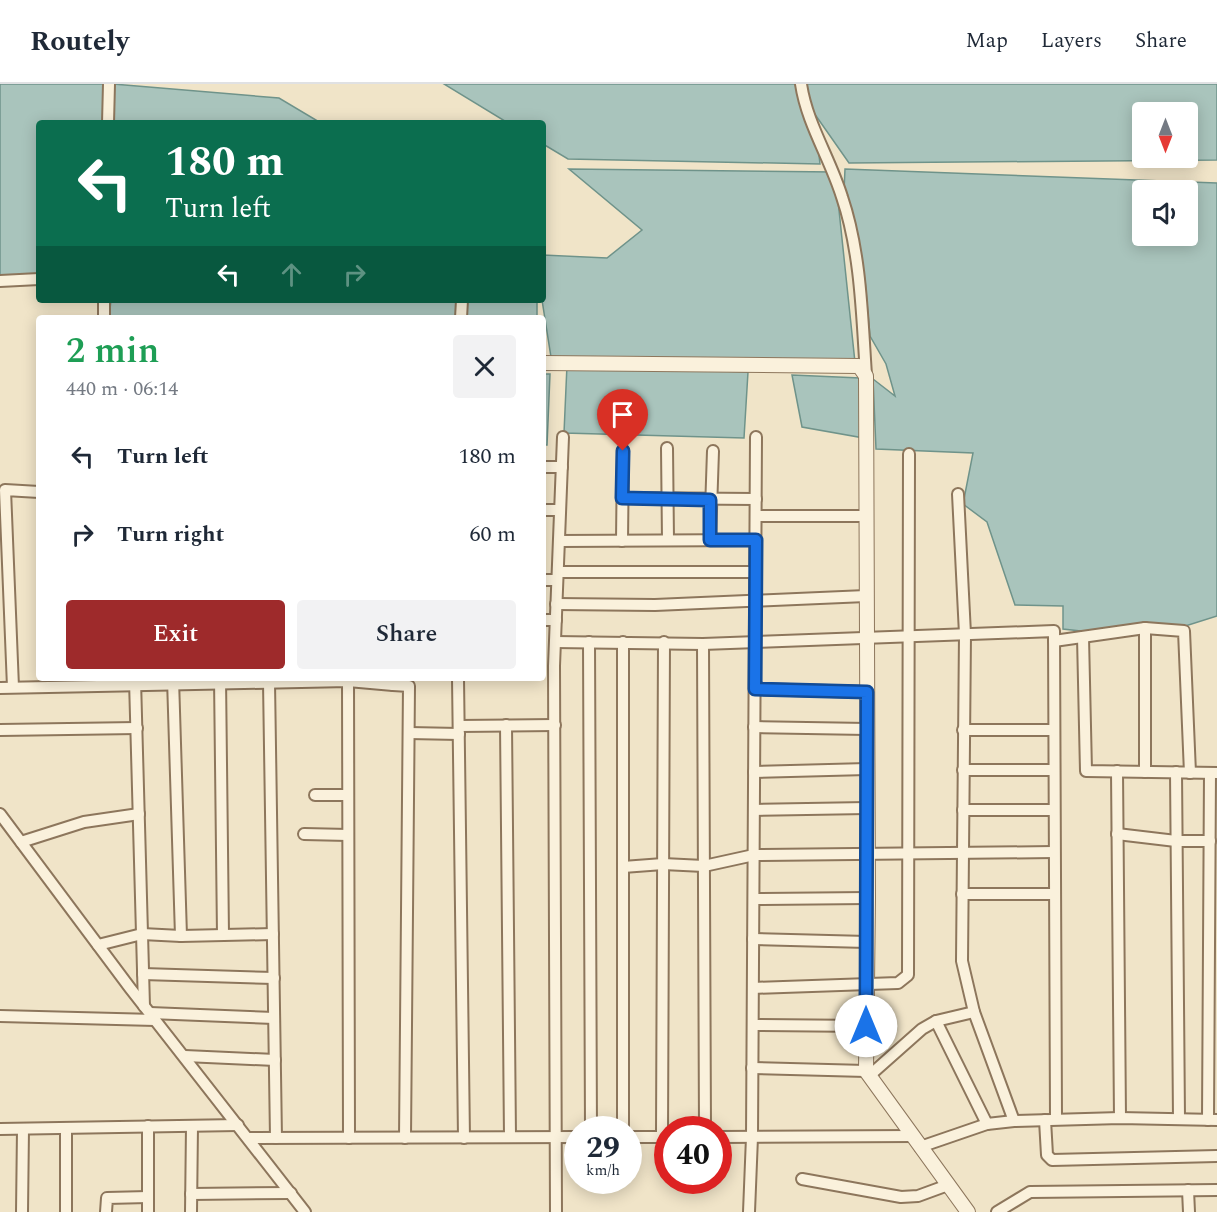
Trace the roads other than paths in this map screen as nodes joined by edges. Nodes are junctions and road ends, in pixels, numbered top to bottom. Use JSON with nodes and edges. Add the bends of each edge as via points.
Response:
{"nodes":[{"id":1,"x":109,"y":84,"type":"edge"},
{"id":2,"x":801,"y":84,"type":"edge"},
{"id":3,"x":108,"y":120,"type":"edge"},
{"id":4,"x":36,"y":279,"type":"edge"},
{"id":5,"x":0,"y":282,"type":"edge"},
{"id":6,"x":546,"y":363,"type":"edge"},
{"id":7,"x":866,"y":376,"type":"junction"},
{"id":8,"x":563,"y":437,"type":"dead end"},
{"id":9,"x":756,"y":437,"type":"dead end"},
{"id":10,"x":667,"y":448,"type":"dead end"},
{"id":11,"x":623,"y":451,"type":"dead end"},
{"id":12,"x":713,"y":451,"type":"dead end"},
{"id":13,"x":909,"y":454,"type":"dead end"},
{"id":14,"x":546,"y":467,"type":"edge"},
{"id":15,"x":562,"y":467,"type":"junction"},
{"id":16,"x":36,"y":492,"type":"edge"},
{"id":17,"x":958,"y":494,"type":"dead end"},
{"id":18,"x":622,"y":498,"type":"junction"},
{"id":19,"x":668,"y":499,"type":"junction"},
{"id":20,"x":756,"y":499,"type":"junction"},
{"id":21,"x":710,"y":500,"type":"junction"},
{"id":22,"x":546,"y":510,"type":"edge"},
{"id":23,"x":560,"y":510,"type":"junction"},
{"id":24,"x":756,"y":516,"type":"junction"},
{"id":25,"x":866,"y":516,"type":"junction"},
{"id":26,"x":3,"y":539,"type":"edge"},
{"id":27,"x":668,"y":540,"type":"junction"},
{"id":28,"x":710,"y":540,"type":"junction"},
{"id":29,"x":756,"y":540,"type":"junction"},
{"id":30,"x":559,"y":541,"type":"junction"},
{"id":31,"x":622,"y":541,"type":"junction"},
{"id":32,"x":755,"y":572,"type":"junction"},
{"id":33,"x":557,"y":576,"type":"junction"},
{"id":34,"x":546,"y":579,"type":"edge"},
{"id":35,"x":866,"y":596,"type":"junction"},
{"id":36,"x":755,"y":600,"type":"junction"},
{"id":37,"x":556,"y":604,"type":"junction"},
{"id":38,"x":546,"y":620,"type":"edge"},
{"id":39,"x":556,"y":620,"type":"junction"},
{"id":40,"x":1144,"y":628,"type":"junction"},
{"id":41,"x":965,"y":634,"type":"junction"},
{"id":42,"x":909,"y":636,"type":"junction"},
{"id":43,"x":866,"y":637,"type":"junction"},
{"id":44,"x":1083,"y":638,"type":"junction"},
{"id":45,"x":755,"y":640,"type":"junction"},
{"id":46,"x":1054,"y":641,"type":"junction"},
{"id":47,"x":555,"y":642,"type":"junction"},
{"id":48,"x":589,"y":642,"type":"junction"},
{"id":49,"x":623,"y":642,"type":"junction"},
{"id":50,"x":664,"y":642,"type":"junction"},
{"id":51,"x":703,"y":644,"type":"junction"},
{"id":52,"x":548,"y":666,"type":"edge"},
{"id":53,"x":135,"y":681,"type":"edge"},
{"id":54,"x":173,"y":681,"type":"edge"},
{"id":55,"x":220,"y":681,"type":"edge"},
{"id":56,"x":266,"y":681,"type":"edge"},
{"id":57,"x":348,"y":681,"type":"edge"},
{"id":58,"x":378,"y":681,"type":"edge"},
{"id":59,"x":458,"y":681,"type":"edge"},
{"id":60,"x":51,"y":682,"type":"edge"},
{"id":61,"x":92,"y":682,"type":"edge"},
{"id":62,"x":393,"y":682,"type":"edge"},
{"id":63,"x":13,"y":687,"type":"junction"},
{"id":64,"x":0,"y":688,"type":"edge"},
{"id":65,"x":755,"y":689,"type":"junction"},
{"id":66,"x":867,"y":692,"type":"junction"},
{"id":67,"x":555,"y":724,"type":"junction"},
{"id":68,"x":506,"y":725,"type":"junction"},
{"id":69,"x":754,"y":727,"type":"junction"},
{"id":70,"x":137,"y":728,"type":"junction"},
{"id":71,"x":0,"y":729,"type":"edge"},
{"id":72,"x":867,"y":729,"type":"junction"},
{"id":73,"x":459,"y":730,"type":"junction"},
{"id":74,"x":963,"y":730,"type":"junction"},
{"id":75,"x":1054,"y":730,"type":"junction"},
{"id":76,"x":409,"y":733,"type":"junction"},
{"id":77,"x":867,"y":769,"type":"junction"},
{"id":78,"x":963,"y":770,"type":"junction"},
{"id":79,"x":1054,"y":770,"type":"junction"},
{"id":80,"x":1117,"y":771,"type":"junction"},
{"id":81,"x":754,"y":772,"type":"junction"},
{"id":82,"x":1144,"y":772,"type":"junction"},
{"id":83,"x":1176,"y":772,"type":"junction"},
{"id":84,"x":1190,"y":773,"type":"junction"},
{"id":85,"x":1214,"y":773,"type":"edge"},
{"id":86,"x":315,"y":795,"type":"dead end"},
{"id":87,"x":348,"y":795,"type":"junction"},
{"id":88,"x":867,"y":808,"type":"junction"},
{"id":89,"x":754,"y":810,"type":"junction"},
{"id":90,"x":963,"y":810,"type":"junction"},
{"id":91,"x":1054,"y":810,"type":"junction"},
{"id":92,"x":0,"y":814,"type":"edge"},
{"id":93,"x":139,"y":814,"type":"junction"},
{"id":94,"x":304,"y":834,"type":"dead end"},
{"id":95,"x":1117,"y":834,"type":"junction"},
{"id":96,"x":348,"y":835,"type":"junction"},
{"id":97,"x":1176,"y":841,"type":"junction"},
{"id":98,"x":1210,"y":841,"type":"junction"},
{"id":99,"x":21,"y":842,"type":"junction"},
{"id":100,"x":867,"y":852,"type":"junction"},
{"id":101,"x":908,"y":852,"type":"junction"},
{"id":102,"x":962,"y":852,"type":"junction"},
{"id":103,"x":1054,"y":852,"type":"junction"},
{"id":104,"x":754,"y":855,"type":"junction"},
{"id":105,"x":663,"y":864,"type":"junction"},
{"id":106,"x":704,"y":866,"type":"junction"},
{"id":107,"x":623,"y":867,"type":"junction"},
{"id":108,"x":962,"y":894,"type":"junction"},
{"id":109,"x":1054,"y":894,"type":"junction"},
{"id":110,"x":868,"y":898,"type":"junction"},
{"id":111,"x":754,"y":899,"type":"junction"},
{"id":112,"x":142,"y":934,"type":"junction"},
{"id":113,"x":273,"y":934,"type":"junction"},
{"id":114,"x":223,"y":935,"type":"junction"},
{"id":115,"x":181,"y":936,"type":"junction"},
{"id":116,"x":753,"y":939,"type":"junction"},
{"id":117,"x":867,"y":942,"type":"junction"},
{"id":118,"x":98,"y":945,"type":"junction"},
{"id":119,"x":144,"y":974,"type":"junction"},
{"id":120,"x":274,"y":978,"type":"junction"},
{"id":121,"x":866,"y":985,"type":"junction"},
{"id":122,"x":753,"y":988,"type":"junction"},
{"id":123,"x":974,"y":1012,"type":"junction"},
{"id":124,"x":150,"y":1013,"type":"junction"},
{"id":125,"x":0,"y":1017,"type":"edge"},
{"id":126,"x":274,"y":1018,"type":"junction"},
{"id":127,"x":936,"y":1021,"type":"junction"},
{"id":128,"x":753,"y":1025,"type":"junction"},
{"id":129,"x":866,"y":1026,"type":"junction"},
{"id":130,"x":185,"y":1056,"type":"junction"},
{"id":131,"x":275,"y":1059,"type":"junction"},
{"id":132,"x":753,"y":1068,"type":"junction"},
{"id":133,"x":867,"y":1074,"type":"junction"},
{"id":134,"x":591,"y":1116,"type":"edge"},
{"id":135,"x":623,"y":1116,"type":"edge"},
{"id":136,"x":665,"y":1116,"type":"edge"},
{"id":137,"x":705,"y":1116,"type":"edge"},
{"id":138,"x":1120,"y":1118,"type":"junction"},
{"id":139,"x":1179,"y":1118,"type":"junction"},
{"id":140,"x":1050,"y":1120,"type":"junction"},
{"id":141,"x":1213,"y":1120,"type":"edge"},
{"id":142,"x":1014,"y":1121,"type":"junction"},
{"id":143,"x":987,"y":1124,"type":"junction"},
{"id":144,"x":238,"y":1125,"type":"junction"},
{"id":145,"x":148,"y":1126,"type":"junction"},
{"id":146,"x":192,"y":1126,"type":"junction"},
{"id":147,"x":66,"y":1128,"type":"junction"},
{"id":148,"x":0,"y":1129,"type":"edge"},
{"id":149,"x":23,"y":1129,"type":"junction"},
{"id":150,"x":405,"y":1137,"type":"junction"},
{"id":151,"x":464,"y":1137,"type":"junction"},
{"id":152,"x":510,"y":1137,"type":"junction"},
{"id":153,"x":555,"y":1137,"type":"junction"},
{"id":154,"x":564,"y":1137,"type":"edge"},
{"id":155,"x":732,"y":1137,"type":"edge"},
{"id":156,"x":752,"y":1137,"type":"junction"},
{"id":157,"x":248,"y":1138,"type":"junction"},
{"id":158,"x":276,"y":1138,"type":"junction"},
{"id":159,"x":349,"y":1138,"type":"junction"},
{"id":160,"x":917,"y":1142,"type":"junction"},
{"id":161,"x":1217,"y":1156,"type":"edge"},
{"id":162,"x":802,"y":1179,"type":"dead end"},
{"id":163,"x":948,"y":1185,"type":"junction"},
{"id":164,"x":1188,"y":1190,"type":"junction"},
{"id":165,"x":1217,"y":1190,"type":"edge"},
{"id":166,"x":291,"y":1193,"type":"junction"},
{"id":167,"x":191,"y":1194,"type":"junction"},
{"id":168,"x":148,"y":1197,"type":"junction"},
{"id":169,"x":22,"y":1212,"type":"edge"},
{"id":170,"x":66,"y":1212,"type":"edge"},
{"id":171,"x":106,"y":1212,"type":"edge"},
{"id":172,"x":148,"y":1212,"type":"edge"},
{"id":173,"x":191,"y":1212,"type":"edge"},
{"id":174,"x":306,"y":1212,"type":"edge"},
{"id":175,"x":556,"y":1212,"type":"edge"},
{"id":176,"x":749,"y":1212,"type":"edge"},
{"id":177,"x":968,"y":1212,"type":"edge"},
{"id":178,"x":997,"y":1212,"type":"edge"},
{"id":179,"x":1189,"y":1212,"type":"edge"}],
"edges":[{"from":1,"to":3,"type":"street"},
{"from":2,"to":7,"type":"street","via":[[804,103],[851,229]]},
{"from":4,"to":5,"type":"street"},
{"from":6,"to":7,"type":"street","via":[[859,366]]},
{"from":7,"to":25,"type":"street"},
{"from":8,"to":15,"type":"street"},
{"from":9,"to":20,"type":"street"},
{"from":10,"to":19,"type":"street"},
{"from":11,"to":18,"type":"street"},
{"from":12,"to":21,"type":"street"},
{"from":13,"to":42,"type":"street"},
{"from":14,"to":15,"type":"street"},
{"from":15,"to":23,"type":"street"},
{"from":16,"to":26,"type":"street","via":[[4,490]]},
{"from":17,"to":41,"type":"street"},
{"from":18,"to":19,"type":"street"},
{"from":18,"to":31,"type":"street"},
{"from":19,"to":21,"type":"street"},
{"from":19,"to":27,"type":"street"},
{"from":20,"to":21,"type":"street"},
{"from":20,"to":24,"type":"street"},
{"from":21,"to":28,"type":"street"},
{"from":22,"to":23,"type":"street"},
{"from":23,"to":30,"type":"street"},
{"from":24,"to":25,"type":"street"},
{"from":24,"to":29,"type":"street"},
{"from":25,"to":35,"type":"street"},
{"from":26,"to":63,"type":"street"},
{"from":27,"to":28,"type":"street"},
{"from":27,"to":31,"type":"street"},
{"from":28,"to":29,"type":"street"},
{"from":29,"to":32,"type":"street"},
{"from":30,"to":31,"type":"street"},
{"from":30,"to":33,"type":"street"},
{"from":32,"to":33,"type":"street"},
{"from":32,"to":36,"type":"street"},
{"from":33,"to":34,"type":"street"},
{"from":33,"to":37,"type":"street"},
{"from":35,"to":36,"type":"street"},
{"from":35,"to":43,"type":"street"},
{"from":36,"to":37,"type":"street"},
{"from":36,"to":45,"type":"street"},
{"from":37,"to":39,"type":"street"},
{"from":38,"to":39,"type":"street"},
{"from":39,"to":47,"type":"street"},
{"from":40,"to":44,"type":"street"},
{"from":40,"to":82,"type":"street"},
{"from":40,"to":84,"type":"street","via":[[1184,631]]},
{"from":41,"to":42,"type":"street"},
{"from":41,"to":46,"type":"street","via":[[1054,631]]},
{"from":41,"to":74,"type":"street"},
{"from":42,"to":43,"type":"street"},
{"from":42,"to":101,"type":"street"},
{"from":43,"to":45,"type":"street"},
{"from":43,"to":66,"type":"street"},
{"from":44,"to":46,"type":"street"},
{"from":44,"to":80,"type":"street","via":[[1086,771]]},
{"from":45,"to":51,"type":"street"},
{"from":45,"to":65,"type":"street"},
{"from":46,"to":75,"type":"street"},
{"from":47,"to":48,"type":"street"},
{"from":47,"to":52,"type":"street"},
{"from":48,"to":49,"type":"street"},
{"from":48,"to":134,"type":"street"},
{"from":49,"to":50,"type":"street"},
{"from":49,"to":107,"type":"street"},
{"from":50,"to":51,"type":"street"},
{"from":50,"to":105,"type":"street"},
{"from":51,"to":106,"type":"street"},
{"from":52,"to":67,"type":"street"},
{"from":53,"to":54,"type":"street"},
{"from":53,"to":61,"type":"street"},
{"from":53,"to":70,"type":"street"},
{"from":54,"to":55,"type":"street"},
{"from":54,"to":115,"type":"street"},
{"from":55,"to":56,"type":"street"},
{"from":55,"to":114,"type":"street"},
{"from":56,"to":113,"type":"street"},
{"from":57,"to":87,"type":"street"},
{"from":58,"to":62,"type":"street"},
{"from":59,"to":73,"type":"street"},
{"from":60,"to":61,"type":"street"},
{"from":60,"to":63,"type":"street"},
{"from":62,"to":76,"type":"street","via":[[409,686]]},
{"from":63,"to":64,"type":"street"},
{"from":65,"to":66,"type":"street"},
{"from":65,"to":69,"type":"street"},
{"from":66,"to":72,"type":"street"},
{"from":67,"to":68,"type":"street"},
{"from":67,"to":153,"type":"street"},
{"from":68,"to":73,"type":"street"},
{"from":68,"to":152,"type":"street"},
{"from":69,"to":72,"type":"street"},
{"from":69,"to":81,"type":"street"},
{"from":70,"to":71,"type":"street"},
{"from":70,"to":93,"type":"street"},
{"from":72,"to":77,"type":"street"},
{"from":73,"to":76,"type":"street"},
{"from":73,"to":151,"type":"street"},
{"from":74,"to":75,"type":"street"},
{"from":74,"to":78,"type":"street"},
{"from":75,"to":79,"type":"street"},
{"from":76,"to":150,"type":"street"},
{"from":77,"to":81,"type":"street"},
{"from":77,"to":88,"type":"street"},
{"from":78,"to":79,"type":"street"},
{"from":78,"to":90,"type":"street"},
{"from":79,"to":91,"type":"street"},
{"from":80,"to":82,"type":"street"},
{"from":80,"to":95,"type":"street"},
{"from":81,"to":89,"type":"street"},
{"from":82,"to":83,"type":"street"},
{"from":83,"to":84,"type":"street"},
{"from":83,"to":97,"type":"street"},
{"from":84,"to":85,"type":"street"},
{"from":85,"to":98,"type":"street"},
{"from":86,"to":87,"type":"street"},
{"from":87,"to":96,"type":"street"},
{"from":88,"to":89,"type":"street"},
{"from":88,"to":100,"type":"street"},
{"from":89,"to":104,"type":"street"},
{"from":90,"to":91,"type":"street"},
{"from":90,"to":102,"type":"street"},
{"from":91,"to":103,"type":"street"},
{"from":92,"to":99,"type":"street"},
{"from":93,"to":99,"type":"street","via":[[84,822]]},
{"from":93,"to":112,"type":"street"},
{"from":94,"to":96,"type":"street"},
{"from":95,"to":97,"type":"street"},
{"from":95,"to":138,"type":"street"},
{"from":96,"to":159,"type":"street"},
{"from":97,"to":98,"type":"street"},
{"from":97,"to":139,"type":"street"},
{"from":98,"to":141,"type":"street"},
{"from":99,"to":118,"type":"street"},
{"from":100,"to":101,"type":"street"},
{"from":100,"to":104,"type":"street"},
{"from":100,"to":110,"type":"street"},
{"from":101,"to":102,"type":"street"},
{"from":101,"to":121,"type":"street","via":[[908,975],[898,983]]},
{"from":102,"to":103,"type":"street"},
{"from":102,"to":108,"type":"street"},
{"from":103,"to":109,"type":"street"},
{"from":104,"to":106,"type":"street"},
{"from":104,"to":111,"type":"street"},
{"from":105,"to":106,"type":"street"},
{"from":105,"to":107,"type":"street"},
{"from":105,"to":136,"type":"street"},
{"from":106,"to":137,"type":"street"},
{"from":107,"to":135,"type":"street"},
{"from":108,"to":109,"type":"street"},
{"from":108,"to":123,"type":"street","via":[[962,962]]},
{"from":109,"to":140,"type":"street"},
{"from":110,"to":111,"type":"street"},
{"from":110,"to":117,"type":"street"},
{"from":111,"to":116,"type":"street"},
{"from":112,"to":115,"type":"street"},
{"from":112,"to":118,"type":"street"},
{"from":112,"to":119,"type":"street"},
{"from":113,"to":114,"type":"street"},
{"from":113,"to":120,"type":"street"},
{"from":114,"to":115,"type":"street"},
{"from":116,"to":117,"type":"street"},
{"from":116,"to":122,"type":"street"},
{"from":117,"to":121,"type":"street"},
{"from":118,"to":124,"type":"street"},
{"from":119,"to":120,"type":"street"},
{"from":119,"to":124,"type":"street"},
{"from":120,"to":126,"type":"street"},
{"from":121,"to":122,"type":"street"},
{"from":121,"to":129,"type":"street"},
{"from":122,"to":128,"type":"street"},
{"from":123,"to":127,"type":"street"},
{"from":123,"to":142,"type":"street"},
{"from":124,"to":125,"type":"street"},
{"from":124,"to":126,"type":"street"},
{"from":124,"to":130,"type":"street"},
{"from":126,"to":131,"type":"street"},
{"from":127,"to":133,"type":"street"},
{"from":127,"to":143,"type":"street"},
{"from":128,"to":129,"type":"street"},
{"from":128,"to":132,"type":"street"},
{"from":129,"to":133,"type":"street"},
{"from":130,"to":131,"type":"street"},
{"from":130,"to":144,"type":"street"},
{"from":131,"to":158,"type":"street"},
{"from":132,"to":133,"type":"street"},
{"from":132,"to":156,"type":"street"},
{"from":133,"to":160,"type":"street"},
{"from":138,"to":139,"type":"street"},
{"from":138,"to":140,"type":"street"},
{"from":139,"to":141,"type":"street"},
{"from":140,"to":142,"type":"street"},
{"from":140,"to":161,"type":"street","via":[[1047,1155],[1052,1160]]},
{"from":142,"to":143,"type":"street"},
{"from":143,"to":160,"type":"street"},
{"from":144,"to":146,"type":"street"},
{"from":144,"to":157,"type":"street"},
{"from":145,"to":146,"type":"street"},
{"from":145,"to":147,"type":"street"},
{"from":145,"to":168,"type":"street"},
{"from":146,"to":167,"type":"street"},
{"from":147,"to":149,"type":"street"},
{"from":147,"to":170,"type":"street"},
{"from":148,"to":149,"type":"street"},
{"from":149,"to":169,"type":"street"},
{"from":150,"to":151,"type":"street"},
{"from":150,"to":159,"type":"street"},
{"from":151,"to":152,"type":"street"},
{"from":152,"to":153,"type":"street"},
{"from":153,"to":154,"type":"street"},
{"from":153,"to":175,"type":"street"},
{"from":155,"to":156,"type":"street"},
{"from":156,"to":160,"type":"street"},
{"from":156,"to":176,"type":"street"},
{"from":157,"to":158,"type":"street"},
{"from":157,"to":166,"type":"street"},
{"from":158,"to":159,"type":"street"},
{"from":160,"to":163,"type":"street"},
{"from":162,"to":163,"type":"street","via":[[901,1197],[918,1196]]},
{"from":163,"to":177,"type":"street"},
{"from":164,"to":165,"type":"street"},
{"from":164,"to":178,"type":"street","via":[[1030,1192]]},
{"from":164,"to":179,"type":"street"},
{"from":166,"to":167,"type":"street"},
{"from":166,"to":174,"type":"street"},
{"from":167,"to":173,"type":"street"},
{"from":168,"to":171,"type":"street","via":[[107,1198]]},
{"from":168,"to":172,"type":"street"}]}
